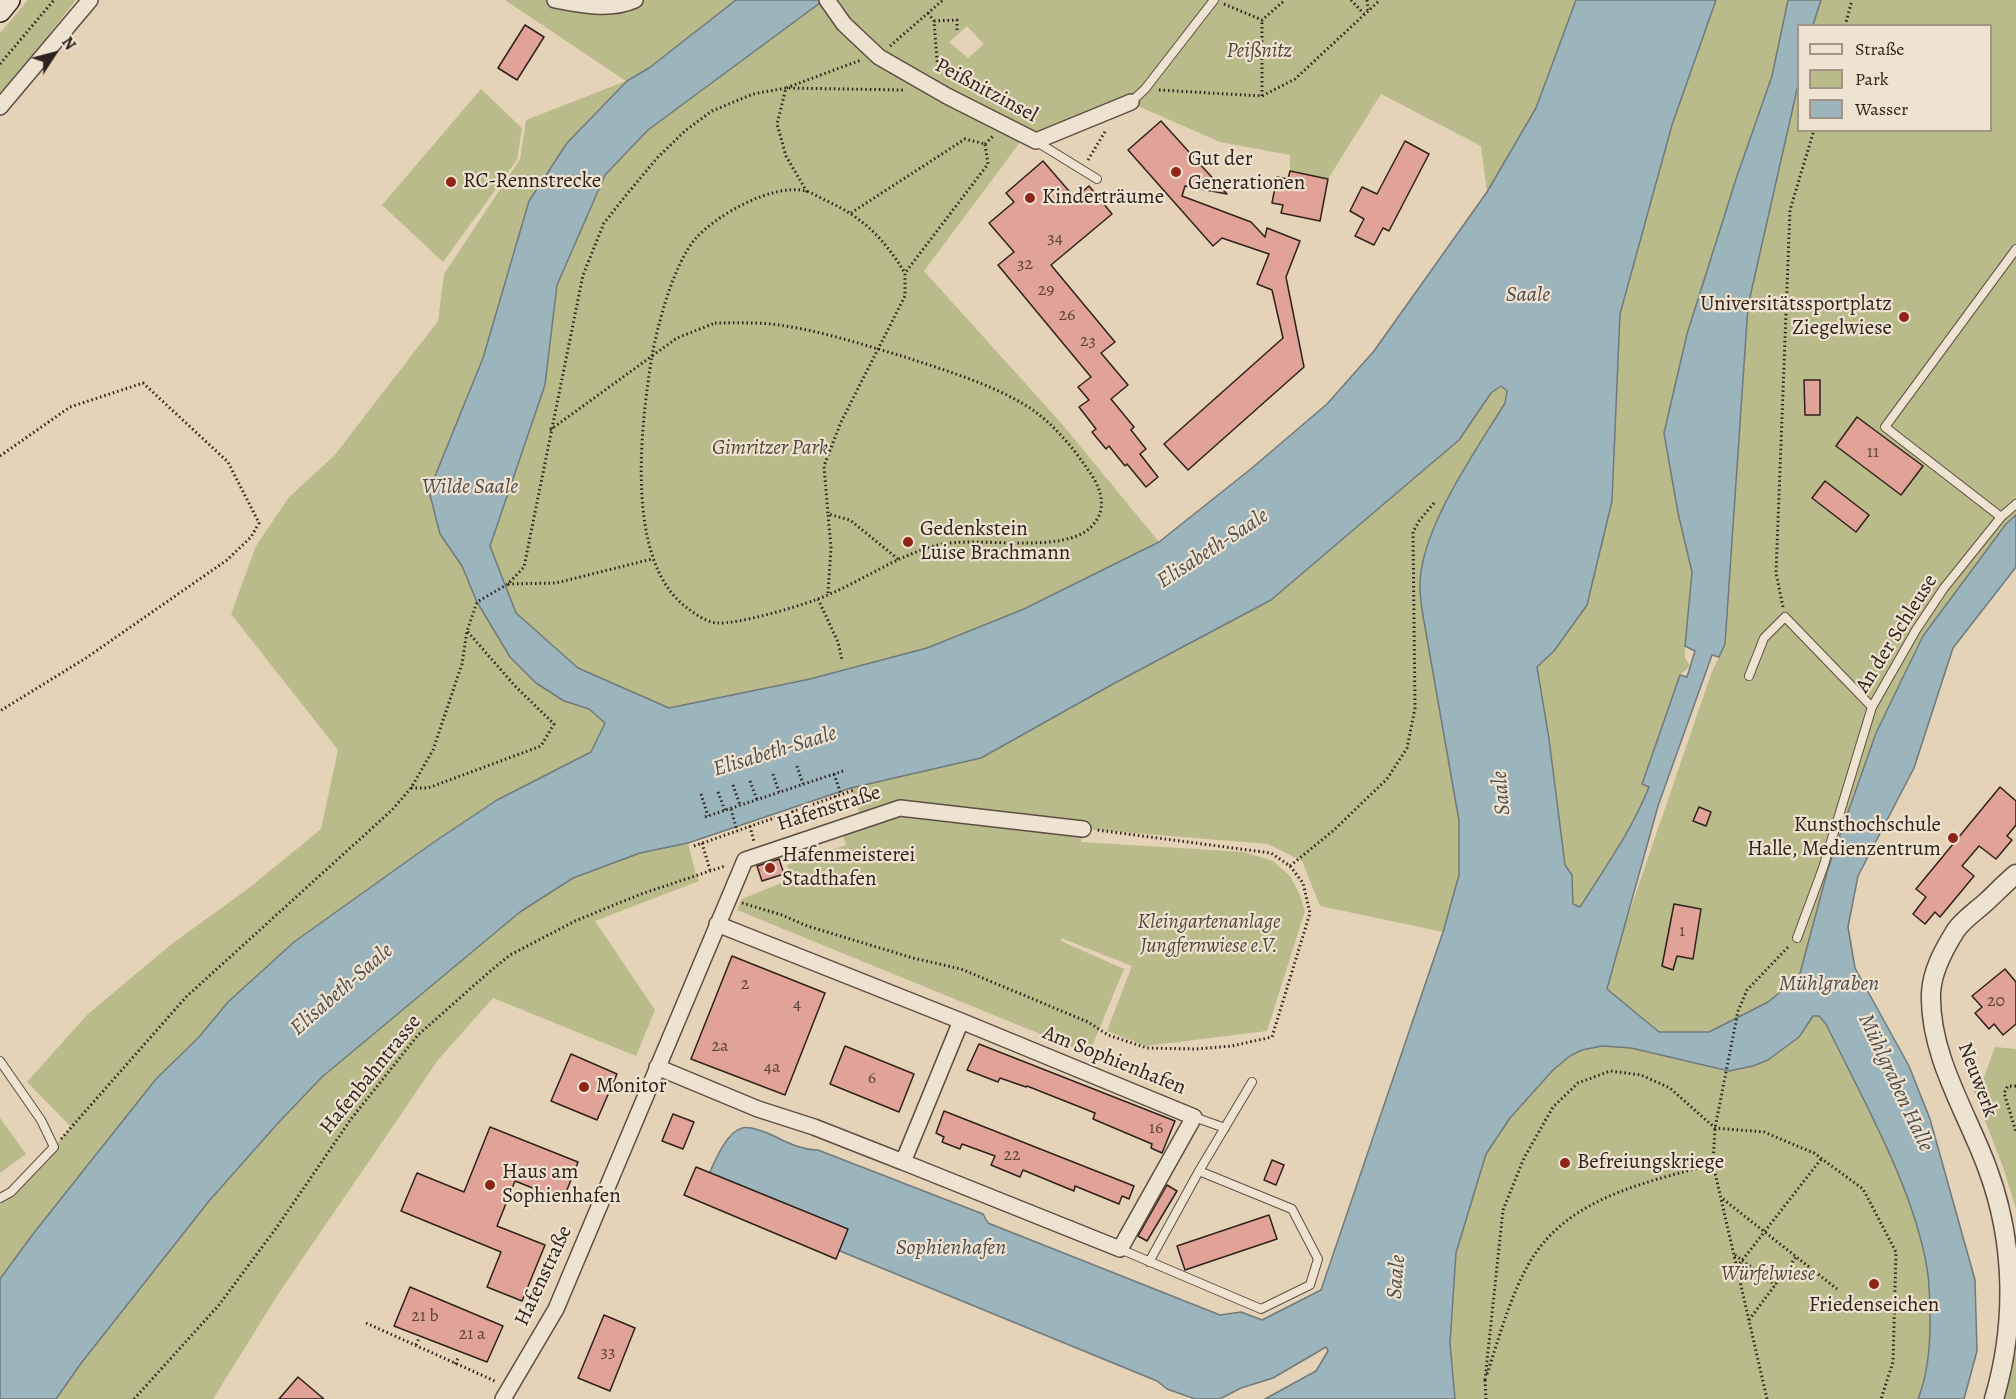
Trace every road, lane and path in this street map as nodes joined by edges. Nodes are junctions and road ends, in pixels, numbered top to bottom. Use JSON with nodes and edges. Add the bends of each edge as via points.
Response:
{"nodes":[{"id":1,"x":9,"y":0,"type":"edge"},
{"id":2,"x":54,"y":0,"type":"edge"},
{"id":3,"x":90,"y":0,"type":"edge"},
{"id":4,"x":555,"y":0,"type":"edge"},
{"id":5,"x":635,"y":0,"type":"edge"},
{"id":6,"x":827,"y":0,"type":"edge"},
{"id":7,"x":943,"y":0,"type":"edge"},
{"id":8,"x":1214,"y":0,"type":"edge"},
{"id":9,"x":1285,"y":0,"type":"edge"},
{"id":10,"x":1351,"y":0,"type":"edge"},
{"id":11,"x":1368,"y":0,"type":"edge"},
{"id":12,"x":1380,"y":0,"type":"edge"},
{"id":13,"x":1852,"y":0,"type":"edge"},
{"id":14,"x":1368,"y":10,"type":"junction"},
{"id":15,"x":0,"y":11,"type":"edge"},
{"id":16,"x":928,"y":13,"type":"junction"},
{"id":17,"x":1364,"y":14,"type":"junction"},
{"id":18,"x":1262,"y":20,"type":"junction"},
{"id":19,"x":934,"y":21,"type":"junction"},
{"id":20,"x":1846,"y":24,"type":"edge"},
{"id":21,"x":957,"y":33,"type":"dead end"},
{"id":22,"x":900,"y":37,"type":"dead end"},
{"id":23,"x":879,"y":57,"type":"junction"},
{"id":24,"x":0,"y":64,"type":"edge"},
{"id":25,"x":786,"y":88,"type":"junction"},
{"id":26,"x":1145,"y":89,"type":"junction"},
{"id":27,"x":904,"y":90,"type":"dead end"},
{"id":28,"x":939,"y":91,"type":"junction"},
{"id":29,"x":1262,"y":96,"type":"junction"},
{"id":30,"x":1126,"y":104,"type":"junction"},
{"id":31,"x":0,"y":107,"type":"edge"},
{"id":32,"x":1813,"y":132,"type":"edge"},
{"id":33,"x":1036,"y":141,"type":"junction"},
{"id":34,"x":1082,"y":169,"type":"junction"},
{"id":35,"x":1097,"y":179,"type":"dead end"},
{"id":36,"x":807,"y":192,"type":"junction"},
{"id":37,"x":851,"y":213,"type":"junction"},
{"id":38,"x":2016,"y":249,"type":"edge"},
{"id":39,"x":905,"y":273,"type":"junction"},
{"id":40,"x":879,"y":349,"type":"junction"},
{"id":41,"x":652,"y":356,"type":"junction"},
{"id":42,"x":550,"y":430,"type":"junction"},
{"id":43,"x":0,"y":456,"type":"edge"},
{"id":44,"x":1434,"y":503,"type":"dead end"},
{"id":45,"x":2016,"y":504,"type":"edge"},
{"id":46,"x":828,"y":514,"type":"junction"},
{"id":47,"x":2001,"y":517,"type":"junction"},
{"id":48,"x":652,"y":559,"type":"junction"},
{"id":49,"x":898,"y":559,"type":"junction"},
{"id":50,"x":508,"y":584,"type":"junction"},
{"id":51,"x":828,"y":594,"type":"junction"},
{"id":52,"x":818,"y":599,"type":"junction"},
{"id":53,"x":1785,"y":617,"type":"junction"},
{"id":54,"x":466,"y":631,"type":"junction"},
{"id":55,"x":842,"y":660,"type":"dead end"},
{"id":56,"x":1749,"y":676,"type":"dead end"},
{"id":57,"x":1872,"y":707,"type":"junction"},
{"id":58,"x":0,"y":711,"type":"edge"},
{"id":59,"x":797,"y":766,"type":"dead end"},
{"id":60,"x":846,"y":770,"type":"dead end"},
{"id":61,"x":773,"y":774,"type":"dead end"},
{"id":62,"x":834,"y":774,"type":"junction"},
{"id":63,"x":750,"y":782,"type":"dead end"},
{"id":64,"x":733,"y":784,"type":"dead end"},
{"id":65,"x":803,"y":784,"type":"junction"},
{"id":66,"x":411,"y":788,"type":"junction"},
{"id":67,"x":854,"y":790,"type":"dead end"},
{"id":68,"x":718,"y":792,"type":"dead end"},
{"id":69,"x":779,"y":792,"type":"junction"},
{"id":70,"x":701,"y":794,"type":"dead end"},
{"id":71,"x":841,"y":794,"type":"junction"},
{"id":72,"x":836,"y":796,"type":"junction"},
{"id":73,"x":757,"y":800,"type":"junction"},
{"id":74,"x":838,"y":804,"type":"dead end"},
{"id":75,"x":740,"y":805,"type":"junction"},
{"id":76,"x":730,"y":809,"type":"junction"},
{"id":77,"x":724,"y":811,"type":"junction"},
{"id":78,"x":792,"y":811,"type":"junction"},
{"id":79,"x":794,"y":819,"type":"dead end"},
{"id":80,"x":750,"y":826,"type":"junction"},
{"id":81,"x":1083,"y":829,"type":"joint"},
{"id":82,"x":737,"y":831,"type":"junction"},
{"id":83,"x":752,"y":832,"type":"dead end"},
{"id":84,"x":702,"y":843,"type":"junction"},
{"id":85,"x":694,"y":846,"type":"dead end"},
{"id":86,"x":745,"y":860,"type":"junction"},
{"id":87,"x":1290,"y":866,"type":"junction"},
{"id":88,"x":710,"y":871,"type":"junction"},
{"id":89,"x":2016,"y":874,"type":"edge"},
{"id":90,"x":727,"y":899,"type":"junction"},
{"id":91,"x":717,"y":924,"type":"junction"},
{"id":92,"x":1797,"y":938,"type":"joint"},
{"id":93,"x":961,"y":1021,"type":"junction"},
{"id":94,"x":0,"y":1061,"type":"edge"},
{"id":95,"x":657,"y":1066,"type":"junction"},
{"id":96,"x":1252,"y":1083,"type":"dead end"},
{"id":97,"x":2016,"y":1086,"type":"edge"},
{"id":98,"x":1194,"y":1117,"type":"junction"},
{"id":99,"x":1225,"y":1128,"type":"junction"},
{"id":100,"x":1715,"y":1128,"type":"junction"},
{"id":101,"x":2016,"y":1132,"type":"edge"},
{"id":102,"x":54,"y":1147,"type":"junction"},
{"id":103,"x":1822,"y":1158,"type":"junction"},
{"id":104,"x":903,"y":1162,"type":"junction"},
{"id":105,"x":1713,"y":1164,"type":"junction"},
{"id":106,"x":1199,"y":1171,"type":"junction"},
{"id":107,"x":0,"y":1198,"type":"edge"},
{"id":108,"x":1721,"y":1198,"type":"junction"},
{"id":109,"x":1765,"y":1232,"type":"junction"},
{"id":110,"x":1120,"y":1249,"type":"junction"},
{"id":111,"x":1734,"y":1254,"type":"junction"},
{"id":112,"x":1796,"y":1257,"type":"junction"},
{"id":113,"x":1743,"y":1260,"type":"junction"},
{"id":114,"x":1149,"y":1262,"type":"junction"},
{"id":115,"x":1737,"y":1267,"type":"junction"},
{"id":116,"x":1775,"y":1285,"type":"junction"},
{"id":117,"x":1837,"y":1289,"type":"dead end"},
{"id":118,"x":1749,"y":1320,"type":"junction"},
{"id":119,"x":366,"y":1323,"type":"dead end"},
{"id":120,"x":420,"y":1338,"type":"dead end"},
{"id":121,"x":416,"y":1345,"type":"junction"},
{"id":122,"x":459,"y":1356,"type":"dead end"},
{"id":123,"x":455,"y":1364,"type":"junction"},
{"id":124,"x":1485,"y":1380,"type":"junction"},
{"id":125,"x":506,"y":1393,"type":"edge"},
{"id":126,"x":134,"y":1399,"type":"edge"},
{"id":127,"x":1486,"y":1399,"type":"edge"},
{"id":128,"x":1767,"y":1399,"type":"edge"},
{"id":129,"x":1881,"y":1399,"type":"edge"},
{"id":130,"x":1994,"y":1399,"type":"edge"}],
"edges":[{"from":1,"to":15,"type":"main road"},
{"from":2,"to":24,"type":"path"},
{"from":3,"to":31,"type":"street"},
{"from":4,"to":5,"type":"street","via":[[582,6],[624,5]]},
{"from":6,"to":23,"type":"street","name":"Peißnitzinsel","via":[[844,24]]},
{"from":7,"to":16,"type":"path"},
{"from":8,"to":18,"type":"path"},
{"from":8,"to":26,"type":"lane","name":"Peißnitzinsel"},
{"from":9,"to":18,"type":"path"},
{"from":10,"to":17,"type":"path"},
{"from":11,"to":14,"type":"path"},
{"from":12,"to":14,"type":"path"},
{"from":13,"to":20,"type":"path"},
{"from":14,"to":17,"type":"path"},
{"from":16,"to":19,"type":"path"},
{"from":16,"to":22,"type":"path"},
{"from":17,"to":29,"type":"path","via":[[1295,79]]},
{"from":18,"to":29,"type":"path"},
{"from":19,"to":21,"type":"path","via":[[957,20]]},
{"from":19,"to":28,"type":"path"},
{"from":23,"to":25,"type":"path"},
{"from":23,"to":28,"type":"street","name":"Peißnitzinsel"},
{"from":25,"to":27,"type":"path"},
{"from":25,"to":36,"type":"path","via":[[777,124],[786,156]]},
{"from":25,"to":42,"type":"path","via":[[753,94],[712,111],[686,130],[604,223],[582,275]]},
{"from":26,"to":29,"type":"path"},
{"from":26,"to":30,"type":"lane","name":"Peißnitzinsel"},
{"from":28,"to":33,"type":"street","name":"Peißnitzinsel"},
{"from":30,"to":33,"type":"street","name":"Peißnitzinsel"},
{"from":30,"to":34,"type":"path"},
{"from":32,"to":53,"type":"path","via":[[1790,210],[1776,573]]},
{"from":33,"to":34,"type":"lane"},
{"from":34,"to":35,"type":"lane"},
{"from":36,"to":37,"type":"path"},
{"from":36,"to":41,"type":"path","via":[[758,197],[724,213],[695,238],[662,311]]},
{"from":37,"to":39,"type":"path","via":[[875,234]]},
{"from":37,"to":39,"type":"path","via":[[965,139],[985,144],[988,164]]},
{"from":38,"to":47,"type":"lane","via":[[1885,427]]},
{"from":39,"to":40,"type":"path","via":[[905,296]]},
{"from":40,"to":41,"type":"path","via":[[777,325],[715,322],[677,338]]},
{"from":40,"to":46,"type":"path","via":[[841,422],[824,466]]},
{"from":40,"to":49,"type":"path","via":[[1003,392],[1032,410],[1076,452],[1102,498],[1093,525],[1076,537],[1051,542],[973,541],[939,545]]},
{"from":41,"to":42,"type":"path"},
{"from":41,"to":48,"type":"path","via":[[641,468]]},
{"from":42,"to":50,"type":"path","via":[[524,567]]},
{"from":43,"to":58,"type":"path","via":[[70,407],[143,383],[228,462],[259,523],[227,560],[86,658]]},
{"from":44,"to":87,"type":"path","via":[[1413,532],[1415,708],[1407,748],[1387,779]]},
{"from":45,"to":47,"type":"lane","name":"An der Schleuse"},
{"from":46,"to":49,"type":"path","via":[[850,520]]},
{"from":46,"to":51,"type":"path"},
{"from":47,"to":57,"type":"lane","name":"An der Schleuse","via":[[1944,588]]},
{"from":48,"to":50,"type":"path","via":[[556,583]]},
{"from":48,"to":52,"type":"path","via":[[677,600],[699,617],[718,622]]},
{"from":49,"to":51,"type":"path"},
{"from":50,"to":54,"type":"path","via":[[477,602]]},
{"from":51,"to":52,"type":"path"},
{"from":52,"to":55,"type":"path"},
{"from":53,"to":56,"type":"lane","via":[[1764,638]]},
{"from":53,"to":57,"type":"lane"},
{"from":54,"to":66,"type":"path","via":[[462,664],[433,750]]},
{"from":54,"to":66,"type":"path","via":[[554,724],[541,746],[428,788]]},
{"from":57,"to":92,"type":"lane","name":"An der Schleuse","via":[[1823,868]]},
{"from":59,"to":65,"type":"path"},
{"from":60,"to":62,"type":"path"},
{"from":61,"to":69,"type":"path"},
{"from":62,"to":65,"type":"path"},
{"from":62,"to":71,"type":"path"},
{"from":63,"to":73,"type":"path"},
{"from":64,"to":75,"type":"path"},
{"from":65,"to":69,"type":"path"},
{"from":66,"to":102,"type":"path","via":[[392,810],[186,997]]},
{"from":67,"to":71,"type":"path"},
{"from":68,"to":77,"type":"path"},
{"from":69,"to":73,"type":"path"},
{"from":70,"to":77,"type":"path","via":[[707,817]]},
{"from":71,"to":72,"type":"path"},
{"from":72,"to":74,"type":"path"},
{"from":72,"to":78,"type":"path"},
{"from":73,"to":75,"type":"path"},
{"from":75,"to":76,"type":"path"},
{"from":76,"to":77,"type":"path"},
{"from":76,"to":82,"type":"path"},
{"from":78,"to":79,"type":"path"},
{"from":78,"to":80,"type":"path"},
{"from":80,"to":82,"type":"path"},
{"from":80,"to":83,"type":"path"},
{"from":81,"to":86,"type":"street","name":"Hafenstraße","via":[[900,808]]},
{"from":81,"to":87,"type":"path","via":[[1271,853]]},
{"from":82,"to":84,"type":"path"},
{"from":84,"to":85,"type":"path"},
{"from":84,"to":88,"type":"path"},
{"from":86,"to":88,"type":"path","name":"Hafenbahntrasse"},
{"from":86,"to":90,"type":"street","name":"Hafenstraße"},
{"from":87,"to":90,"type":"path","via":[[1303,883],[1310,913],[1272,1037],[1196,1049],[1147,1048],[1108,1035],[1088,1022],[961,969],[860,942]]},
{"from":88,"to":126,"type":"path","name":"Hafenbahntrasse","via":[[575,921],[510,955],[418,1035],[351,1119],[219,1305]]},
{"from":89,"to":130,"type":"street","name":"Neuwerk","via":[[1957,928],[1939,960],[1931,992],[1941,1054],[1988,1171],[2006,1235],[2011,1308],[2008,1345]]},
{"from":90,"to":91,"type":"street","name":"Hafenstraße"},
{"from":91,"to":93,"type":"street","name":"Am Sophienhafen"},
{"from":91,"to":95,"type":"street","name":"Hafenstraße"},
{"from":92,"to":100,"type":"path","via":[[1747,990],[1738,1011]]},
{"from":93,"to":98,"type":"street","name":"Am Sophienhafen"},
{"from":93,"to":104,"type":"street"},
{"from":94,"to":102,"type":"lane","via":[[41,1120]]},
{"from":95,"to":104,"type":"street","via":[[758,1109]]},
{"from":95,"to":125,"type":"street","name":"Hafenstraße","via":[[555,1308]]},
{"from":96,"to":99,"type":"lane"},
{"from":97,"to":101,"type":"path","via":[[2008,1086],[2004,1093]]},
{"from":98,"to":99,"type":"lane"},
{"from":98,"to":110,"type":"street","name":"Am Sophienhafen"},
{"from":99,"to":106,"type":"lane"},
{"from":100,"to":103,"type":"path","via":[[1764,1132]]},
{"from":100,"to":105,"type":"path"},
{"from":100,"to":124,"type":"path","via":[[1670,1088],[1641,1075],[1610,1071],[1578,1083],[1553,1107],[1524,1158],[1503,1210]]},
{"from":102,"to":107,"type":"lane","via":[[11,1192]]},
{"from":103,"to":109,"type":"path"},
{"from":103,"to":129,"type":"path","via":[[1863,1189],[1896,1252],[1893,1362]]},
{"from":104,"to":110,"type":"street"},
{"from":105,"to":108,"type":"path"},
{"from":105,"to":124,"type":"path","via":[[1611,1194],[1558,1225],[1528,1265]]},
{"from":106,"to":114,"type":"lane"},
{"from":106,"to":114,"type":"lane","via":[[1292,1209],[1318,1259],[1310,1285],[1261,1309]]},
{"from":108,"to":109,"type":"path"},
{"from":108,"to":111,"type":"path"},
{"from":109,"to":112,"type":"path"},
{"from":109,"to":113,"type":"path"},
{"from":110,"to":114,"type":"lane"},
{"from":111,"to":113,"type":"path"},
{"from":111,"to":115,"type":"path"},
{"from":112,"to":116,"type":"path"},
{"from":112,"to":117,"type":"path"},
{"from":113,"to":115,"type":"path"},
{"from":113,"to":116,"type":"path"},
{"from":115,"to":118,"type":"path"},
{"from":116,"to":118,"type":"path"},
{"from":118,"to":128,"type":"path"},
{"from":119,"to":121,"type":"path"},
{"from":120,"to":121,"type":"path"},
{"from":121,"to":123,"type":"path"},
{"from":122,"to":123,"type":"path"},
{"from":123,"to":125,"type":"path"},
{"from":124,"to":127,"type":"path"}]}
